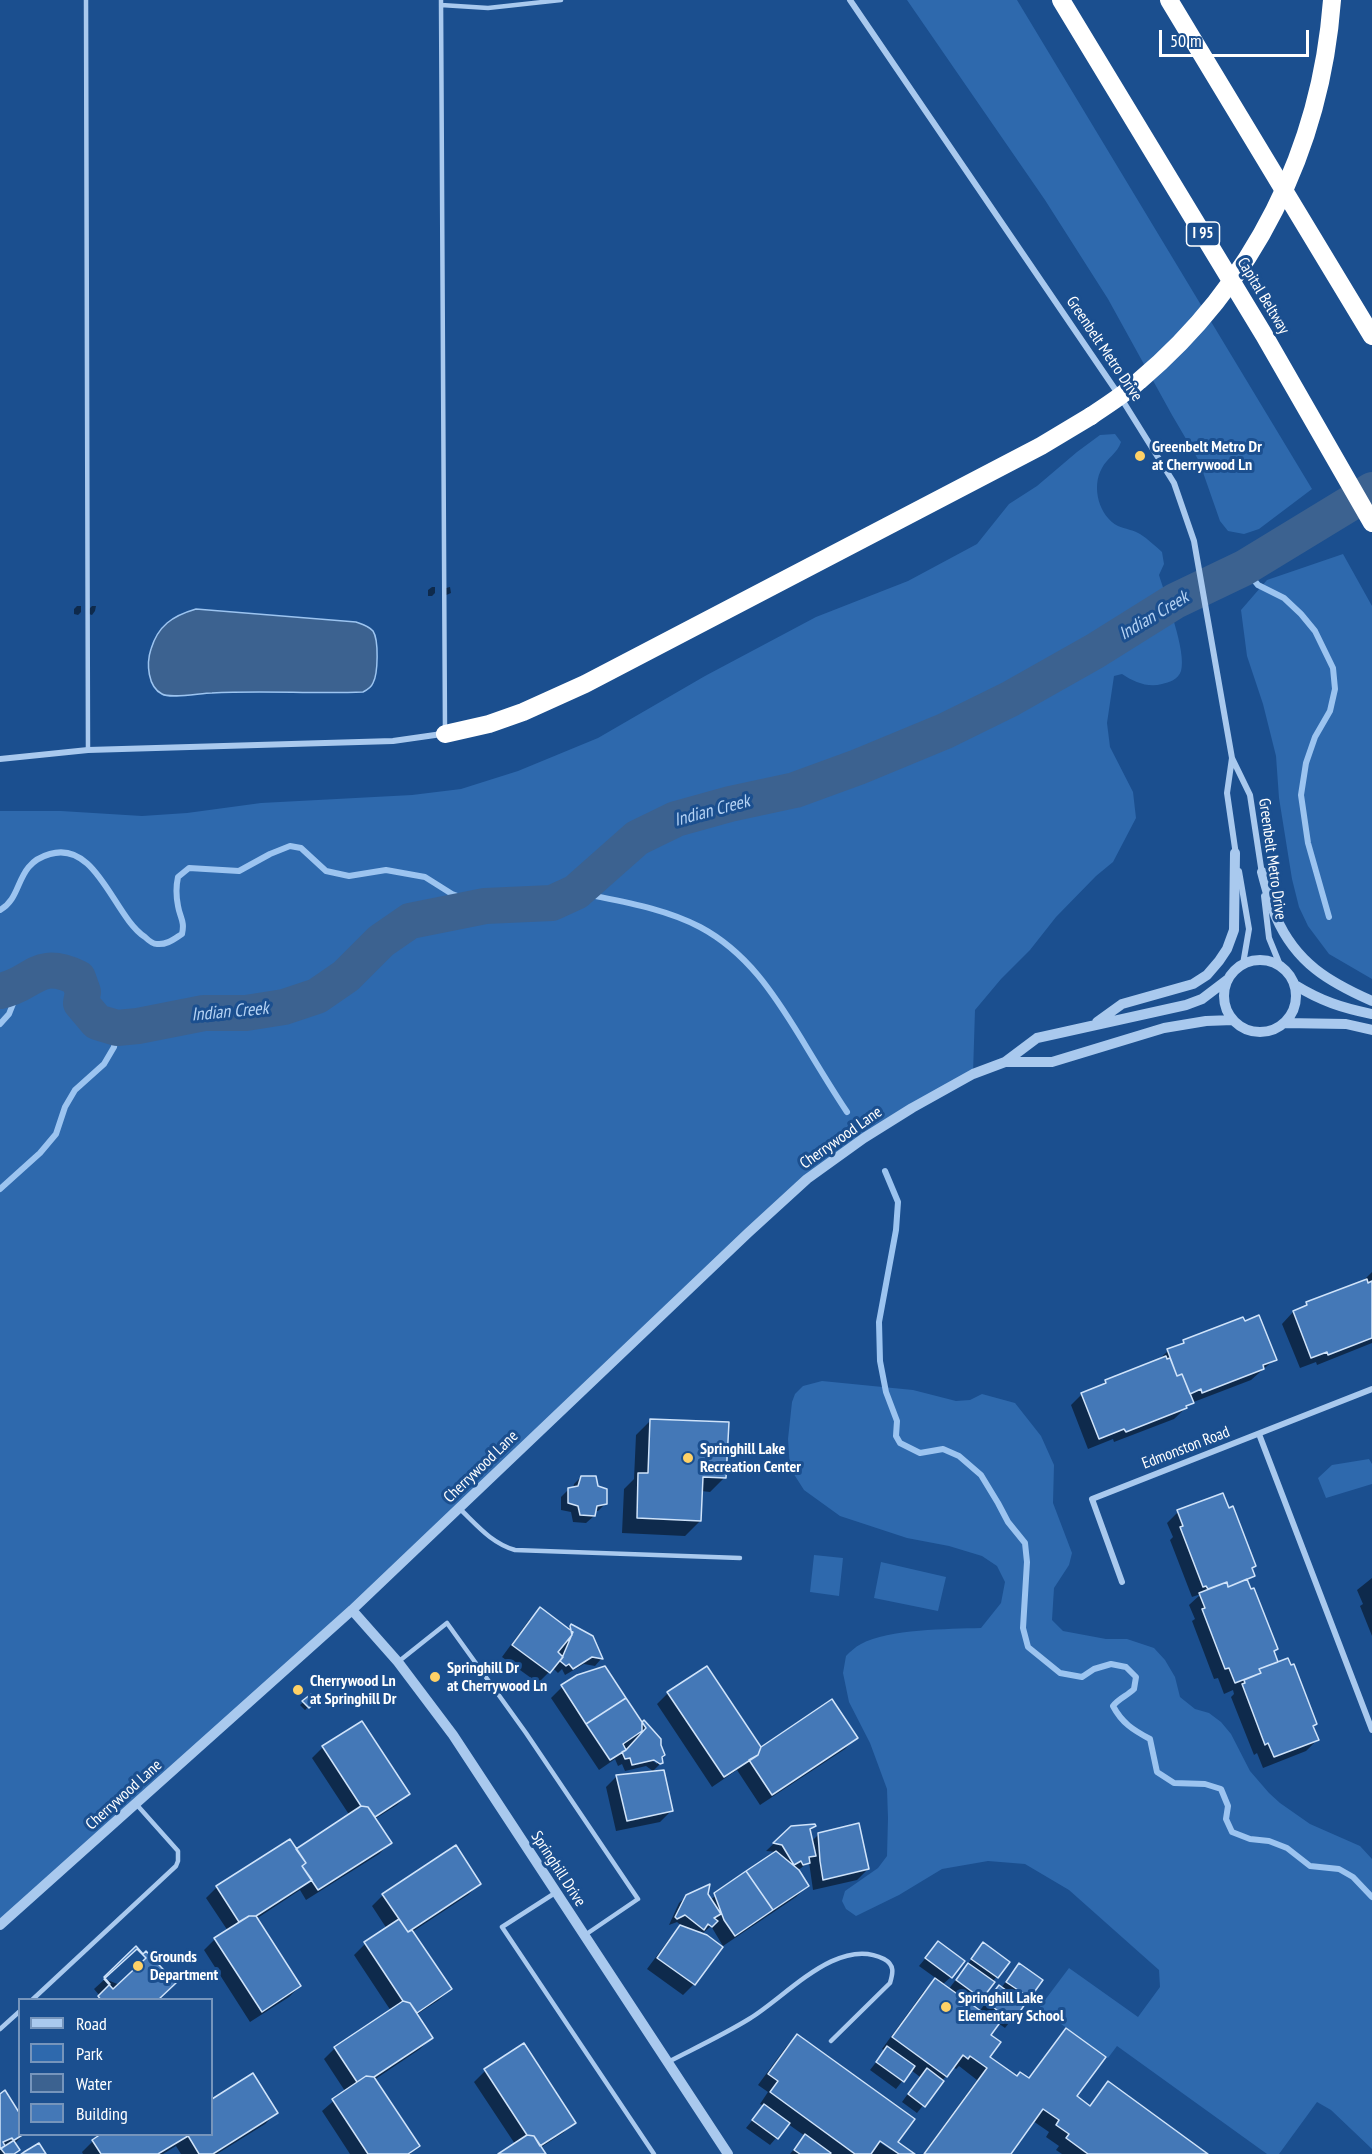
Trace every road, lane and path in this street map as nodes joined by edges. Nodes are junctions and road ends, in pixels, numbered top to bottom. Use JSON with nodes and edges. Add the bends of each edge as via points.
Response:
{"nodes":[{"id":1,"x":86,"y":0,"type":"edge"},
{"id":2,"x":561,"y":0,"type":"edge"},
{"id":3,"x":850,"y":0,"type":"edge"},
{"id":4,"x":1061,"y":0,"type":"edge"},
{"id":5,"x":1169,"y":0,"type":"edge"},
{"id":6,"x":1332,"y":0,"type":"edge"},
{"id":7,"x":441,"y":2,"type":"edge"},
{"id":8,"x":1372,"y":336,"type":"edge"},
{"id":9,"x":1372,"y":523,"type":"edge"},
{"id":10,"x":445,"y":734,"type":"junction"},
{"id":11,"x":88,"y":750,"type":"junction"},
{"id":12,"x":1232,"y":758,"type":"junction"},
{"id":13,"x":0,"y":759,"type":"edge"},
{"id":14,"x":1235,"y":853,"type":"junction"},
{"id":15,"x":1262,"y":872,"type":"junction"},
{"id":16,"x":1243,"y":964,"type":"junction"},
{"id":17,"x":1280,"y":965,"type":"junction"},
{"id":18,"x":1227,"y":980,"type":"junction"},
{"id":19,"x":1295,"y":985,"type":"junction"},
{"id":20,"x":1372,"y":1001,"type":"edge"},
{"id":21,"x":1372,"y":1014,"type":"edge"},
{"id":22,"x":1233,"y":1020,"type":"junction"},
{"id":23,"x":1284,"y":1023,"type":"junction"},
{"id":24,"x":1092,"y":1025,"type":"junction"},
{"id":25,"x":1372,"y":1030,"type":"edge"},
{"id":26,"x":1005,"y":1062,"type":"junction"},
{"id":27,"x":1372,"y":1389,"type":"edge"},
{"id":28,"x":1259,"y":1434,"type":"junction"},
{"id":29,"x":459,"y":1508,"type":"junction"},
{"id":30,"x":740,"y":1558,"type":"dead end"},
{"id":31,"x":1122,"y":1582,"type":"dead end"},
{"id":32,"x":352,"y":1610,"type":"junction"},
{"id":33,"x":398,"y":1662,"type":"junction"},
{"id":34,"x":1372,"y":1730,"type":"edge"},
{"id":35,"x":136,"y":1804,"type":"junction"},
{"id":36,"x":556,"y":1893,"type":"junction"},
{"id":37,"x":0,"y":1925,"type":"edge"},
{"id":38,"x":584,"y":1935,"type":"junction"},
{"id":39,"x":34,"y":1998,"type":"edge"},
{"id":40,"x":18,"y":2013,"type":"edge"},
{"id":41,"x":0,"y":2029,"type":"edge"},
{"id":42,"x":831,"y":2041,"type":"dead end"},
{"id":43,"x":668,"y":2062,"type":"junction"},
{"id":44,"x":654,"y":2154,"type":"edge"},
{"id":45,"x":728,"y":2154,"type":"edge"}],
"edges":[{"from":1,"to":11,"type":"lane"},
{"from":2,"to":7,"type":"lane","via":[[488,8]]},
{"from":3,"to":12,"type":"street","name":"Greenbelt Metro Drive","via":[[1121,398],[1174,483],[1194,541]]},
{"from":4,"to":9,"type":"highway","name":"Capital Beltway","number":"I 95","via":[[1264,335]]},
{"from":5,"to":8,"type":"highway"},
{"from":6,"to":10,"type":"highway","bridge":true,"via":[[1322,80],[1291,177],[1268,225],[1239,272],[1193,329],[1138,383],[1091,417],[1031,451],[585,684],[523,712]]},
{"from":7,"to":10,"type":"lane"},
{"from":10,"to":11,"type":"street","via":[[393,741]]},
{"from":11,"to":13,"type":"street"},
{"from":12,"to":14,"type":"street","name":"Greenbelt Metro Drive","via":[[1227,793]]},
{"from":12,"to":15,"type":"street","name":"Greenbelt Metro Drive","via":[[1250,795]]},
{"from":14,"to":16,"type":"street","name":"Greenbelt Metro Drive","via":[[1249,929]]},
{"from":14,"to":24,"type":"street","via":[[1234,930],[1219,961],[1193,984],[1122,1004]]},
{"from":15,"to":17,"type":"street","name":"Greenbelt Metro Drive","via":[[1269,938]]},
{"from":15,"to":20,"type":"street","via":[[1276,917],[1304,960],[1339,987]]},
{"from":16,"to":17,"type":"street","via":[[1261,960]]},
{"from":16,"to":18,"type":"street"},
{"from":17,"to":19,"type":"street"},
{"from":18,"to":22,"type":"street","via":[[1224,1002]]},
{"from":18,"to":24,"type":"street","name":"Cherrywood Lane","via":[[1202,999],[1186,1005]]},
{"from":19,"to":21,"type":"street","via":[[1320,1000]]},
{"from":19,"to":23,"type":"street","via":[[1294,1010]]},
{"from":22,"to":23,"type":"street","via":[[1240,1027],[1260,1032]]},
{"from":22,"to":26,"type":"street","name":"Cherrywood Lane","via":[[1164,1028],[1052,1062]]},
{"from":23,"to":25,"type":"street","via":[[1346,1024]]},
{"from":24,"to":26,"type":"street","name":"Cherrywood Lane","via":[[1037,1038]]},
{"from":26,"to":29,"type":"street","name":"Cherrywood Lane","via":[[912,1108],[807,1179]]},
{"from":27,"to":28,"type":"street","name":"Edmonston Road"},
{"from":28,"to":31,"type":"street","name":"Edmonston Road","via":[[1092,1499]]},
{"from":28,"to":34,"type":"street"},
{"from":29,"to":30,"type":"lane","via":[[492,1540],[515,1550]]},
{"from":29,"to":32,"type":"street","name":"Cherrywood Lane"},
{"from":32,"to":33,"type":"street","name":"Springhill Drive"},
{"from":32,"to":35,"type":"street","name":"Cherrywood Lane"},
{"from":33,"to":36,"type":"street","name":"Springhill Drive","via":[[453,1735]]},
{"from":33,"to":38,"type":"lane","via":[[447,1623],[526,1733],[638,1899]]},
{"from":35,"to":37,"type":"street","name":"Cherrywood Lane"},
{"from":35,"to":39,"type":"lane","via":[[178,1851],[176,1866]]},
{"from":36,"to":38,"type":"street","name":"Springhill Drive"},
{"from":36,"to":44,"type":"lane","via":[[502,1927]]},
{"from":38,"to":43,"type":"street","name":"Springhill Drive"},
{"from":40,"to":41,"type":"lane"},
{"from":42,"to":43,"type":"lane","via":[[890,1983],[893,1973],[888,1962],[864,1952],[844,1955],[814,1971],[749,2019]]},
{"from":43,"to":45,"type":"street","name":"Springhill Drive"}]}
